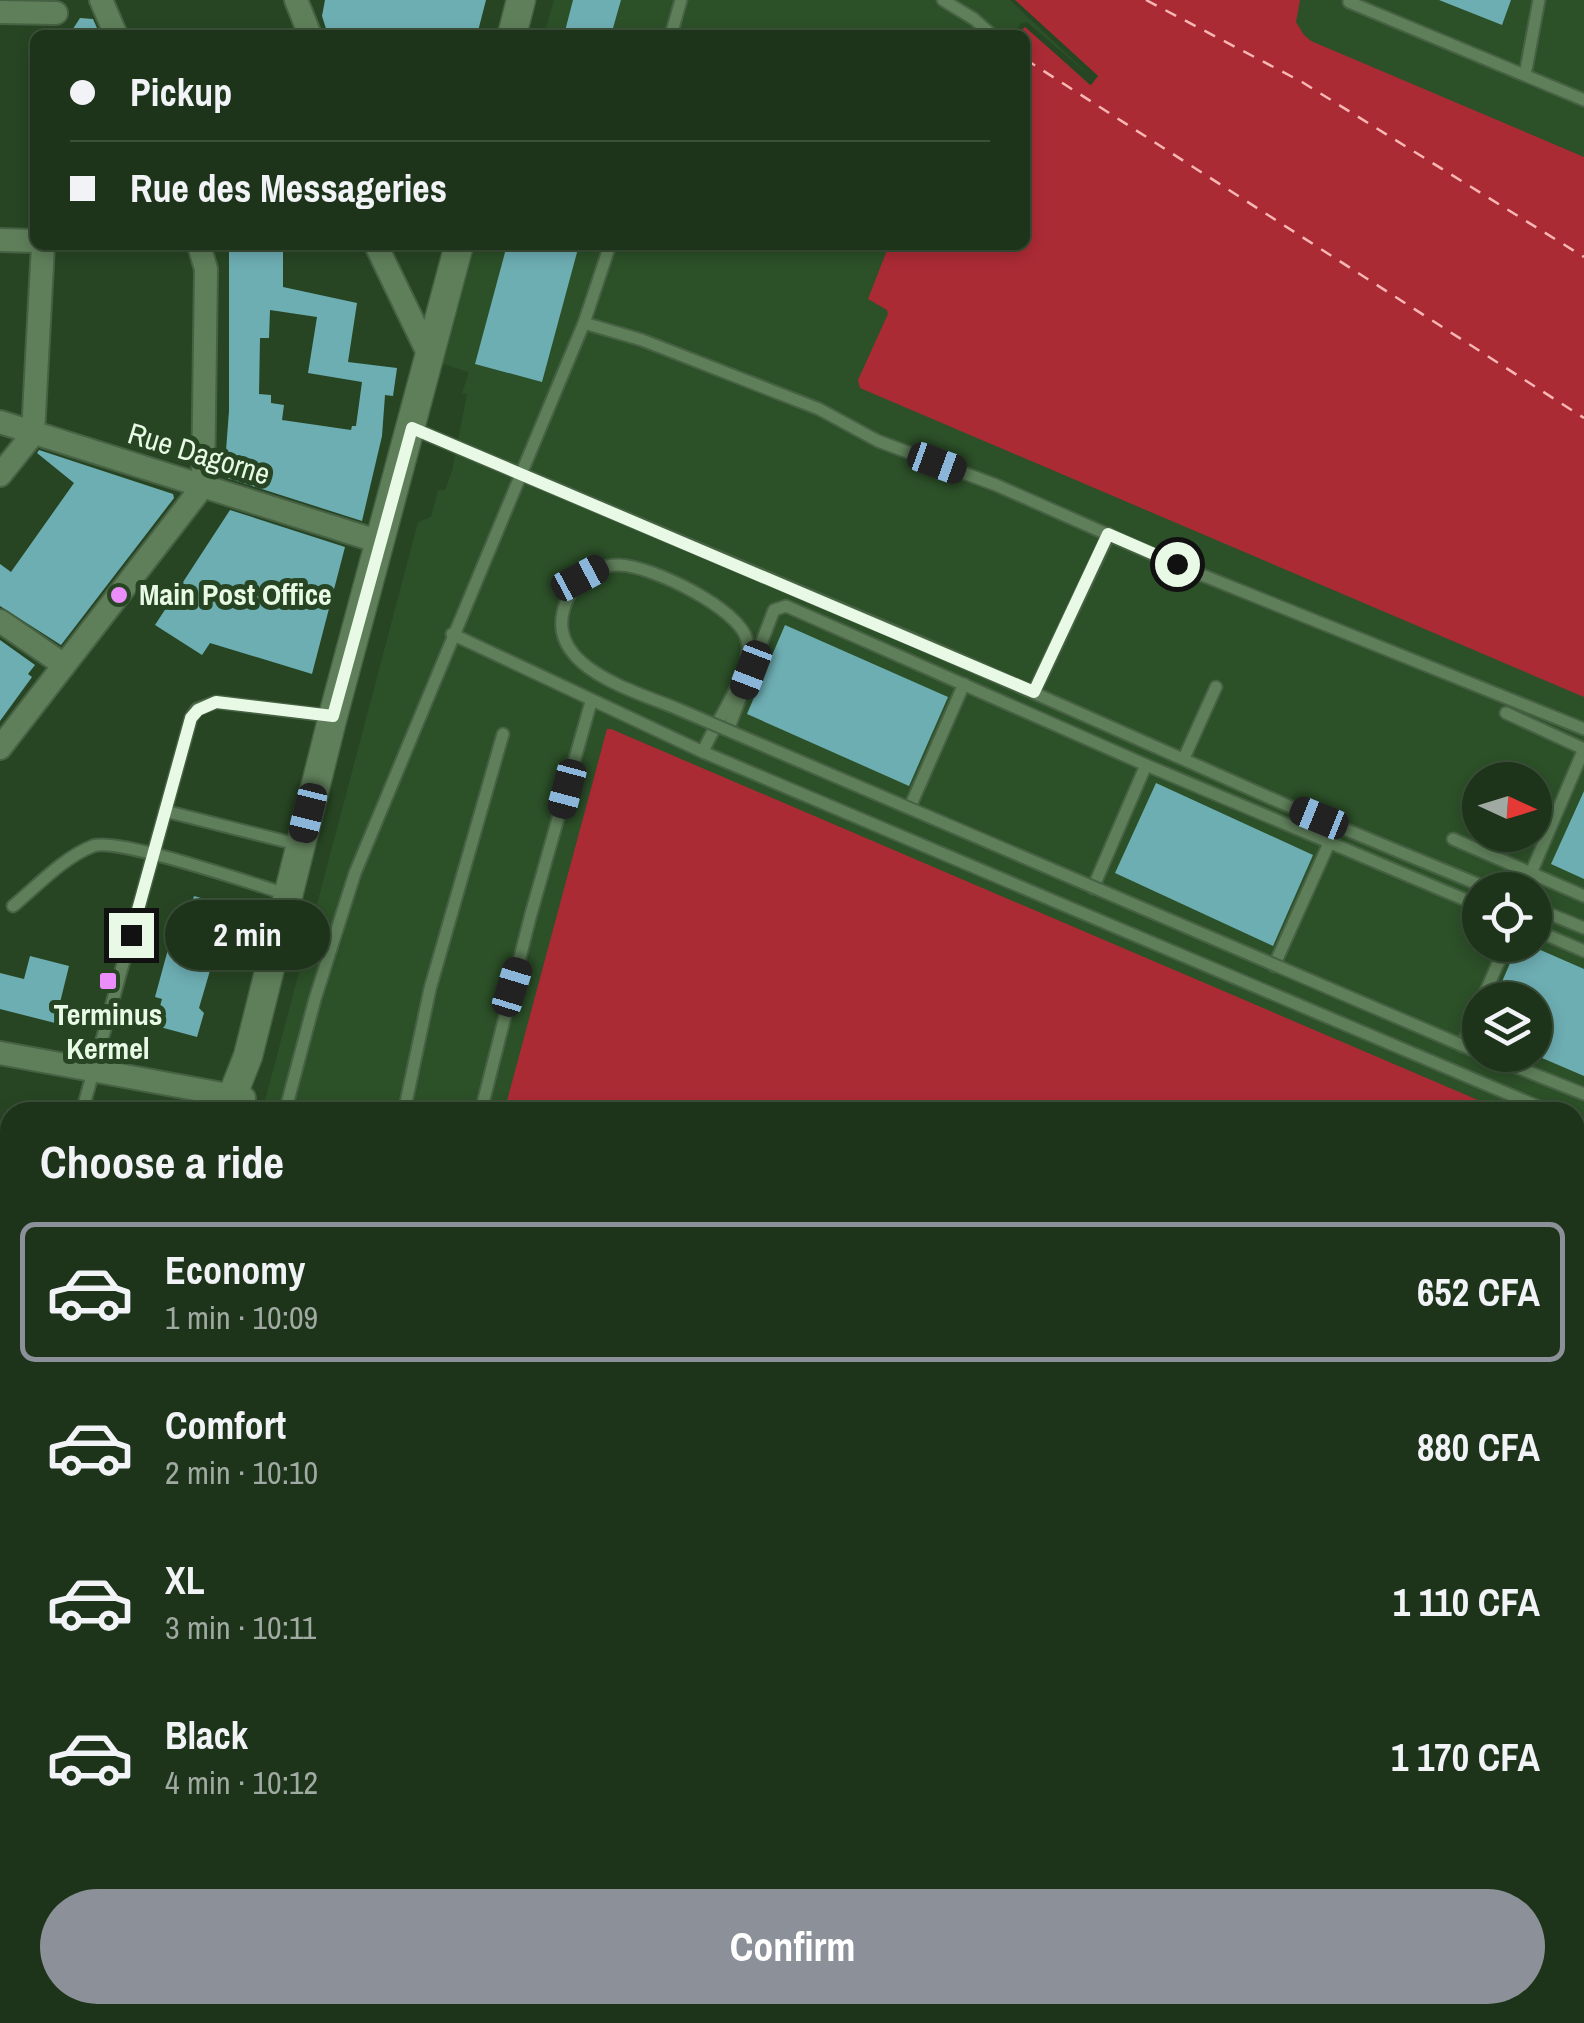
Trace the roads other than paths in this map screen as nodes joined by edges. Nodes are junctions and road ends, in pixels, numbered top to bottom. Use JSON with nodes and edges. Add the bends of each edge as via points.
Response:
{"nodes":[{"id":1,"x":101,"y":0,"type":"edge"},
{"id":2,"x":296,"y":0,"type":"edge"},
{"id":3,"x":520,"y":0,"type":"edge"},
{"id":4,"x":680,"y":0,"type":"edge"},
{"id":5,"x":943,"y":0,"type":"edge"},
{"id":6,"x":1539,"y":0,"type":"edge"},
{"id":7,"x":1349,"y":2,"type":"edge"},
{"id":8,"x":0,"y":12,"type":"edge"},
{"id":9,"x":55,"y":16,"type":"edge"},
{"id":10,"x":114,"y":30,"type":"edge"},
{"id":11,"x":308,"y":30,"type":"edge"},
{"id":12,"x":513,"y":30,"type":"edge"},
{"id":13,"x":671,"y":30,"type":"edge"},
{"id":14,"x":986,"y":30,"type":"edge"},
{"id":15,"x":1525,"y":75,"type":"junction"},
{"id":16,"x":1584,"y":100,"type":"edge"},
{"id":17,"x":0,"y":240,"type":"edge"},
{"id":18,"x":30,"y":241,"type":"edge"},
{"id":19,"x":43,"y":250,"type":"edge"},
{"id":20,"x":200,"y":250,"type":"edge"},
{"id":21,"x":378,"y":250,"type":"edge"},
{"id":22,"x":459,"y":250,"type":"edge"},
{"id":23,"x":608,"y":250,"type":"edge"},
{"id":24,"x":584,"y":322,"type":"junction"},
{"id":25,"x":431,"y":359,"type":"junction"},
{"id":26,"x":0,"y":422,"type":"edge"},
{"id":27,"x":412,"y":428,"type":"junction"},
{"id":28,"x":33,"y":434,"type":"junction"},
{"id":29,"x":519,"y":474,"type":"junction"},
{"id":30,"x":0,"y":476,"type":"edge"},
{"id":31,"x":203,"y":486,"type":"junction"},
{"id":32,"x":1108,"y":534,"type":"junction"},
{"id":33,"x":380,"y":542,"type":"junction"},
{"id":34,"x":0,"y":621,"type":"edge"},
{"id":35,"x":452,"y":634,"type":"junction"},
{"id":36,"x":64,"y":666,"type":"junction"},
{"id":37,"x":964,"y":684,"type":"junction"},
{"id":38,"x":1216,"y":687,"type":"dead end"},
{"id":39,"x":1034,"y":692,"type":"junction"},
{"id":40,"x":591,"y":702,"type":"junction"},
{"id":41,"x":1506,"y":713,"type":"dead end"},
{"id":42,"x":333,"y":716,"type":"junction"},
{"id":43,"x":1584,"y":729,"type":"edge"},
{"id":44,"x":728,"y":730,"type":"junction"},
{"id":45,"x":503,"y":734,"type":"dead end"},
{"id":46,"x":0,"y":748,"type":"edge"},
{"id":47,"x":1584,"y":749,"type":"edge"},
{"id":48,"x":703,"y":752,"type":"junction"},
{"id":49,"x":1184,"y":758,"type":"junction"},
{"id":50,"x":1146,"y":765,"type":"junction"},
{"id":51,"x":910,"y":807,"type":"junction"},
{"id":52,"x":164,"y":810,"type":"junction"},
{"id":53,"x":1453,"y":839,"type":"dead end"},
{"id":54,"x":1330,"y":841,"type":"junction"},
{"id":55,"x":300,"y":846,"type":"junction"},
{"id":56,"x":151,"y":855,"type":"junction"},
{"id":57,"x":1531,"y":872,"type":"joint"},
{"id":58,"x":1462,"y":878,"type":"edge"},
{"id":59,"x":1552,"y":882,"type":"edge"},
{"id":60,"x":1093,"y":888,"type":"junction"},
{"id":61,"x":287,"y":894,"type":"junction"},
{"id":62,"x":1584,"y":896,"type":"edge"},
{"id":63,"x":1462,"y":898,"type":"edge"},
{"id":64,"x":13,"y":906,"type":"dead end"},
{"id":65,"x":1552,"y":915,"type":"edge"},
{"id":66,"x":1584,"y":928,"type":"edge"},
{"id":67,"x":1552,"y":937,"type":"edge"},
{"id":68,"x":1584,"y":951,"type":"edge"},
{"id":69,"x":1274,"y":966,"type":"junction"},
{"id":70,"x":1462,"y":1046,"type":"edge"},
{"id":71,"x":0,"y":1052,"type":"edge"},
{"id":72,"x":92,"y":1069,"type":"junction"},
{"id":73,"x":1528,"y":1072,"type":"edge"},
{"id":74,"x":1584,"y":1094,"type":"edge"},
{"id":75,"x":84,"y":1102,"type":"edge"},
{"id":76,"x":228,"y":1102,"type":"edge"},
{"id":77,"x":236,"y":1102,"type":"edge"},
{"id":78,"x":288,"y":1102,"type":"edge"},
{"id":79,"x":406,"y":1102,"type":"edge"},
{"id":80,"x":483,"y":1102,"type":"edge"},
{"id":81,"x":1527,"y":1102,"type":"edge"}],
"edges":[{"from":1,"to":10,"type":"street"},
{"from":2,"to":11,"type":"street"},
{"from":3,"to":12,"type":"street"},
{"from":4,"to":13,"type":"lane"},
{"from":5,"to":14,"type":"lane"},
{"from":6,"to":15,"type":"lane"},
{"from":7,"to":15,"type":"lane"},
{"from":8,"to":9,"type":"street"},
{"from":15,"to":16,"type":"lane"},
{"from":17,"to":18,"type":"street"},
{"from":19,"to":28,"type":"street"},
{"from":20,"to":31,"type":"street","via":[[206,284]]},
{"from":21,"to":25,"type":"street"},
{"from":22,"to":25,"type":"street"},
{"from":23,"to":24,"type":"lane"},
{"from":24,"to":29,"type":"lane"},
{"from":24,"to":32,"type":"lane","via":[[819,409],[878,442]]},
{"from":25,"to":27,"type":"street"},
{"from":26,"to":28,"type":"street","name":"Rue Dagorne"},
{"from":27,"to":29,"type":"lane"},
{"from":27,"to":33,"type":"street"},
{"from":28,"to":30,"type":"street"},
{"from":28,"to":31,"type":"street","name":"Rue Dagorne"},
{"from":29,"to":35,"type":"lane"},
{"from":29,"to":39,"type":"lane"},
{"from":31,"to":33,"type":"street","name":"Rue Dagorne"},
{"from":31,"to":36,"type":"street"},
{"from":32,"to":39,"type":"lane"},
{"from":32,"to":43,"type":"lane"},
{"from":33,"to":42,"type":"street"},
{"from":34,"to":36,"type":"street"},
{"from":35,"to":40,"type":"lane"},
{"from":35,"to":78,"type":"lane","via":[[354,874]]},
{"from":36,"to":46,"type":"street"},
{"from":37,"to":44,"type":"lane","via":[[780,605]]},
{"from":37,"to":50,"type":"lane"},
{"from":37,"to":51,"type":"lane"},
{"from":38,"to":49,"type":"lane"},
{"from":39,"to":49,"type":"lane"},
{"from":40,"to":48,"type":"lane"},
{"from":40,"to":80,"type":"lane"},
{"from":41,"to":47,"type":"lane"},
{"from":42,"to":52,"type":"lane","via":[[216,702],[198,710]]},
{"from":42,"to":55,"type":"street"},
{"from":44,"to":48,"type":"lane","bridge":true,"via":[[711,723],[694,716],[598,675],[572,656],[563,614],[580,578],[618,564],[637,568],[712,600],[741,627],[747,663],[724,708],[716,723],[708,738]]},
{"from":44,"to":51,"type":"lane","bridge":true},
{"from":45,"to":79,"type":"lane","via":[[430,989]]},
{"from":47,"to":57,"type":"lane"},
{"from":48,"to":81,"type":"lane"},
{"from":49,"to":58,"type":"lane"},
{"from":50,"to":54,"type":"lane"},
{"from":50,"to":60,"type":"lane"},
{"from":51,"to":60,"type":"lane","bridge":true},
{"from":52,"to":55,"type":"lane"},
{"from":52,"to":56,"type":"lane"},
{"from":53,"to":57,"type":"lane"},
{"from":54,"to":63,"type":"lane"},
{"from":54,"to":69,"type":"lane"},
{"from":55,"to":61,"type":"street"},
{"from":56,"to":61,"type":"lane"},
{"from":56,"to":64,"type":"lane","via":[[98,844]]},
{"from":56,"to":72,"type":"lane"},
{"from":59,"to":62,"type":"lane"},
{"from":60,"to":69,"type":"lane","bridge":true},
{"from":61,"to":77,"type":"street"},
{"from":65,"to":66,"type":"lane"},
{"from":67,"to":68,"type":"lane"},
{"from":69,"to":70,"type":"lane","bridge":true},
{"from":71,"to":72,"type":"street"},
{"from":72,"to":75,"type":"lane"},
{"from":72,"to":76,"type":"street"},
{"from":73,"to":74,"type":"lane"}]}
